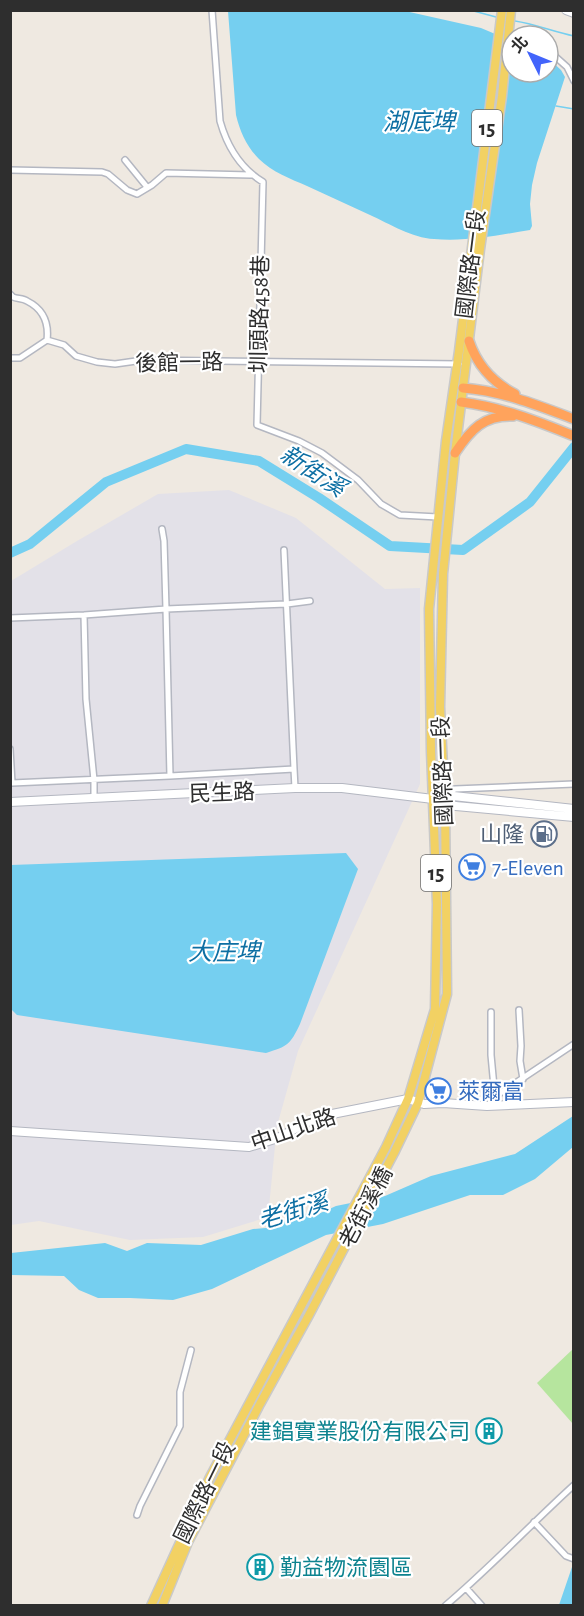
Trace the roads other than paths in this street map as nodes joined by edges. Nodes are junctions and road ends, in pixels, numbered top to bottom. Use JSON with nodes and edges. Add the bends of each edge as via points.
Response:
{"nodes":[{"id":1,"x":212,"y":10,"type":"edge"},
{"id":2,"x":502,"y":10,"type":"edge"},
{"id":3,"x":566,"y":10,"type":"edge"},
{"id":4,"x":573,"y":13,"type":"edge"},
{"id":5,"x":560,"y":61,"type":"edge"},
{"id":6,"x":573,"y":81,"type":"edge"},
{"id":7,"x":502,"y":84,"type":"edge"},
{"id":8,"x":125,"y":160,"type":"dead end"},
{"id":9,"x":10,"y":170,"type":"edge"},
{"id":10,"x":251,"y":175,"type":"junction"},
{"id":11,"x":147,"y":187,"type":"junction"},
{"id":12,"x":10,"y":294,"type":"edge"},
{"id":13,"x":47,"y":340,"type":"junction"},
{"id":14,"x":469,"y":341,"type":"junction"},
{"id":15,"x":10,"y":358,"type":"edge"},
{"id":16,"x":258,"y":362,"type":"junction"},
{"id":17,"x":462,"y":364,"type":"junction"},
{"id":18,"x":463,"y":388,"type":"junction"},
{"id":19,"x":453,"y":396,"type":"junction"},
{"id":20,"x":528,"y":401,"type":"junction"},
{"id":21,"x":461,"y":402,"type":"junction"},
{"id":22,"x":522,"y":416,"type":"junction"},
{"id":23,"x":573,"y":419,"type":"edge"},
{"id":24,"x":573,"y":436,"type":"edge"},
{"id":25,"x":455,"y":453,"type":"junction"},
{"id":26,"x":438,"y":517,"type":"junction"},
{"id":27,"x":162,"y":529,"type":"dead end"},
{"id":28,"x":284,"y":550,"type":"dead end"},
{"id":29,"x":310,"y":601,"type":"dead end"},
{"id":30,"x":287,"y":604,"type":"junction"},
{"id":31,"x":166,"y":609,"type":"junction"},
{"id":32,"x":84,"y":615,"type":"junction"},
{"id":33,"x":10,"y":618,"type":"edge"},
{"id":34,"x":10,"y":749,"type":"edge"},
{"id":35,"x":294,"y":769,"type":"junction"},
{"id":36,"x":170,"y":776,"type":"junction"},
{"id":37,"x":94,"y":780,"type":"junction"},
{"id":38,"x":573,"y":784,"type":"edge"},
{"id":39,"x":295,"y":788,"type":"junction"},
{"id":40,"x":94,"y":797,"type":"junction"},
{"id":41,"x":433,"y":799,"type":"junction"},
{"id":42,"x":444,"y":800,"type":"junction"},
{"id":43,"x":10,"y":802,"type":"edge"},
{"id":44,"x":573,"y":809,"type":"edge"},
{"id":45,"x":573,"y":818,"type":"edge"},
{"id":46,"x":519,"y":1010,"type":"dead end"},
{"id":47,"x":491,"y":1011,"type":"dead end"},
{"id":48,"x":573,"y":1044,"type":"edge"},
{"id":49,"x":523,"y":1079,"type":"junction"},
{"id":50,"x":499,"y":1094,"type":"junction"},
{"id":51,"x":408,"y":1099,"type":"junction"},
{"id":52,"x":573,"y":1102,"type":"edge"},
{"id":53,"x":418,"y":1103,"type":"junction"},
{"id":54,"x":487,"y":1106,"type":"junction"},
{"id":55,"x":10,"y":1131,"type":"edge"},
{"id":56,"x":390,"y":1150,"type":"junction"},
{"id":57,"x":333,"y":1257,"type":"junction"},
{"id":58,"x":191,"y":1350,"type":"dead end"},
{"id":59,"x":573,"y":1485,"type":"edge"},
{"id":60,"x":137,"y":1515,"type":"dead end"},
{"id":61,"x":534,"y":1522,"type":"junction"},
{"id":62,"x":573,"y":1560,"type":"edge"},
{"id":63,"x":466,"y":1588,"type":"junction"},
{"id":64,"x":151,"y":1605,"type":"edge"},
{"id":65,"x":162,"y":1605,"type":"edge"},
{"id":66,"x":445,"y":1605,"type":"edge"},
{"id":67,"x":482,"y":1605,"type":"edge"}],
"edges":[{"from":1,"to":10,"type":"street","name":"圳頭路458巷","via":[[220,121],[230,150]]},
{"from":2,"to":17,"type":"main road","name":"國際路一段","number":"15"},
{"from":3,"to":4,"type":"street"},
{"from":5,"to":6,"type":"street"},
{"from":7,"to":14,"type":"main road","name":"國際路一段","number":"15"},
{"from":8,"to":11,"type":"street"},
{"from":9,"to":11,"type":"street","via":[[102,172],[137,194]]},
{"from":10,"to":11,"type":"street","via":[[166,173]]},
{"from":10,"to":16,"type":"street","name":"圳頭路458巷","via":[[263,182]]},
{"from":12,"to":13,"type":"street","via":[[25,299],[44,316]]},
{"from":13,"to":15,"type":"street","via":[[20,358]]},
{"from":13,"to":16,"type":"street","name":"後館一路","via":[[64,345],[76,356],[115,364],[143,360]]},
{"from":14,"to":17,"type":"main road","name":"國際路一段","number":"15"},
{"from":14,"to":20,"type":"highway","via":[[484,370],[504,388]]},
{"from":16,"to":17,"type":"street","name":"後館一路"},
{"from":16,"to":26,"type":"street","name":"圳頭路458巷","via":[[257,425],[322,453],[358,480],[381,504],[400,515]]},
{"from":17,"to":18,"type":"main road","name":"國際路一段","number":"15"},
{"from":17,"to":19,"type":"main road","name":"國際路一段","number":"15"},
{"from":18,"to":19,"type":"main road"},
{"from":18,"to":20,"type":"highway"},
{"from":18,"to":21,"type":"main road","name":"國際路一段","number":"15"},
{"from":19,"to":21,"type":"main road"},
{"from":19,"to":26,"type":"main road","name":"國際路一段","number":"15"},
{"from":20,"to":23,"type":"highway"},
{"from":21,"to":22,"type":"highway"},
{"from":21,"to":25,"type":"main road","name":"國際路一段","number":"15"},
{"from":22,"to":24,"type":"highway"},
{"from":22,"to":25,"type":"highway","via":[[494,417],[483,422]]},
{"from":25,"to":42,"type":"main road","name":"國際路一段","number":"15","via":[[442,594],[440,707]]},
{"from":26,"to":41,"type":"main road","name":"國際路一段","number":"15","via":[[429,609]]},
{"from":27,"to":31,"type":"street"},
{"from":28,"to":30,"type":"street"},
{"from":29,"to":30,"type":"street"},
{"from":30,"to":31,"type":"street"},
{"from":30,"to":35,"type":"street"},
{"from":31,"to":32,"type":"street"},
{"from":31,"to":36,"type":"street"},
{"from":32,"to":33,"type":"street"},
{"from":32,"to":37,"type":"street","via":[[86,699]]},
{"from":34,"to":37,"type":"street","via":[[12,783]]},
{"from":35,"to":36,"type":"street"},
{"from":35,"to":39,"type":"street"},
{"from":36,"to":37,"type":"street"},
{"from":37,"to":40,"type":"street"},
{"from":38,"to":42,"type":"street","via":[[455,789]]},
{"from":39,"to":40,"type":"street","name":"民生路"},
{"from":39,"to":41,"type":"street","name":"民生路","via":[[342,788]]},
{"from":40,"to":43,"type":"street","name":"民生路"},
{"from":41,"to":42,"type":"street","name":"民生路"},
{"from":41,"to":51,"type":"main road","name":"國際路一段","number":"15","via":[[438,904],[435,1009]]},
{"from":42,"to":44,"type":"street","name":"民生路"},
{"from":42,"to":45,"type":"street","name":"民生路"},
{"from":42,"to":53,"type":"main road","name":"國際路一段","number":"15","via":[[447,994]]},
{"from":46,"to":49,"type":"street"},
{"from":47,"to":50,"type":"street","via":[[494,1087]]},
{"from":48,"to":49,"type":"street"},
{"from":49,"to":50,"type":"street"},
{"from":50,"to":54,"type":"street"},
{"from":51,"to":53,"type":"street"},
{"from":51,"to":55,"type":"street","name":"中山北路","via":[[317,1117],[278,1138],[249,1147]]},
{"from":51,"to":56,"type":"main road","name":"國際路一段","number":"15"},
{"from":52,"to":54,"type":"street"},
{"from":53,"to":54,"type":"street"},
{"from":53,"to":56,"type":"main road","name":"國際路一段","number":"15"},
{"from":56,"to":57,"type":"main road","name":"老街溪橋","number":"15"},
{"from":57,"to":64,"type":"main road","name":"國際路一段","number":"15","via":[[210,1477]]},
{"from":57,"to":65,"type":"main road","name":"國際路一段","number":"15","via":[[309,1316],[192,1533]]},
{"from":58,"to":60,"type":"street","via":[[180,1392],[180,1426]]},
{"from":59,"to":61,"type":"street"},
{"from":61,"to":62,"type":"street"},
{"from":61,"to":63,"type":"street"},
{"from":63,"to":66,"type":"street"},
{"from":63,"to":67,"type":"street"}]}
